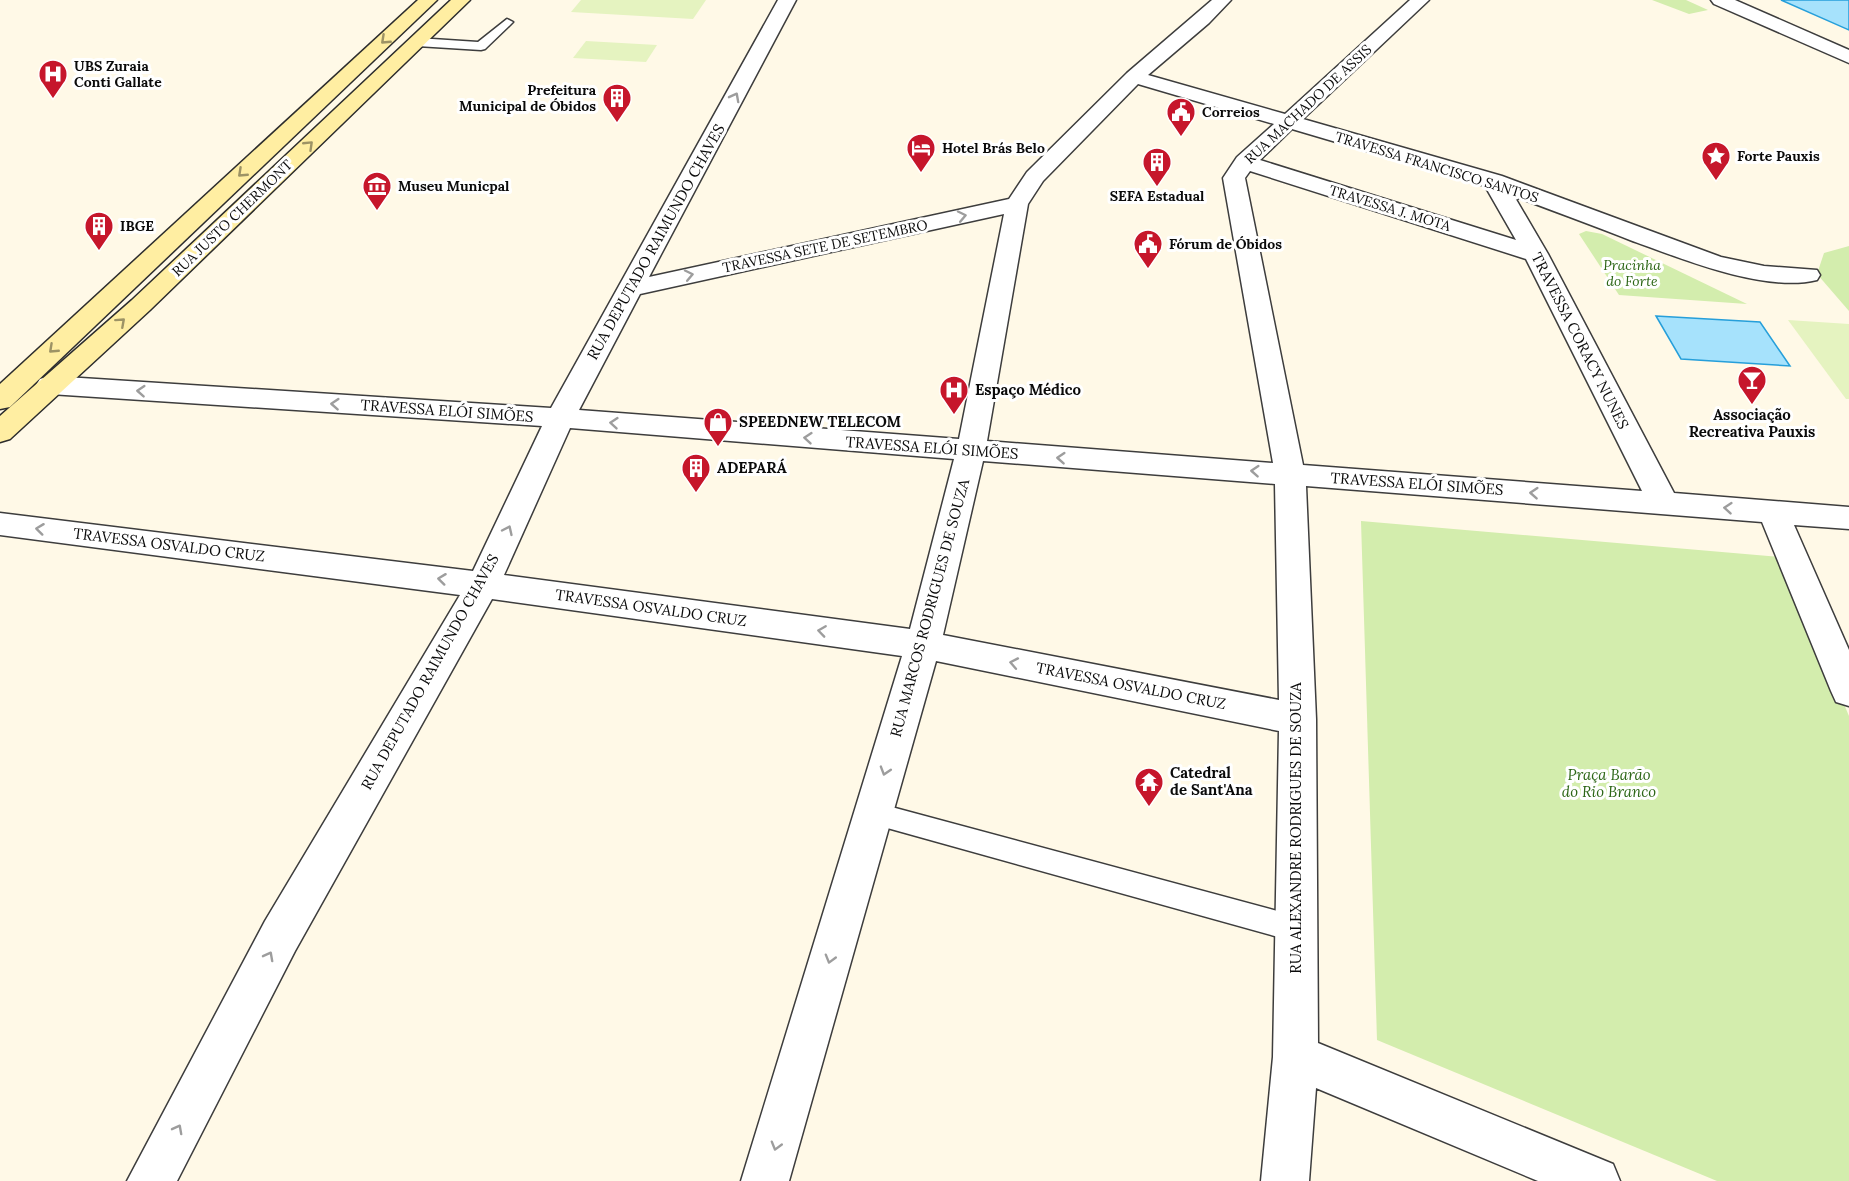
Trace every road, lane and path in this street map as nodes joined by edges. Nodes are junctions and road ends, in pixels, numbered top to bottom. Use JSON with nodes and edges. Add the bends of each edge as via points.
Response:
{"nodes":[{"id":1,"x":428,"y":0,"type":"edge"},
{"id":2,"x":461,"y":0,"type":"edge"},
{"id":3,"x":787,"y":0,"type":"edge"},
{"id":4,"x":1420,"y":0,"type":"edge"},
{"id":5,"x":1720,"y":0,"type":"edge"},
{"id":6,"x":1220,"y":1,"type":"edge"},
{"id":7,"x":1196,"y":9,"type":"edge"},
{"id":8,"x":507,"y":22,"type":"dead end"},
{"id":9,"x":417,"y":42,"type":"junction"},
{"id":10,"x":1849,"y":57,"type":"edge"},
{"id":11,"x":1134,"y":77,"type":"junction"},
{"id":12,"x":1288,"y":122,"type":"junction"},
{"id":13,"x":1245,"y":162,"type":"junction"},
{"id":14,"x":1494,"y":181,"type":"junction"},
{"id":15,"x":1017,"y":204,"type":"junction"},
{"id":16,"x":1536,"y":254,"type":"junction"},
{"id":17,"x":1808,"y":275,"type":"dead end"},
{"id":18,"x":632,"y":288,"type":"junction"},
{"id":19,"x":50,"y":385,"type":"junction"},
{"id":20,"x":5,"y":390,"type":"edge"},
{"id":21,"x":560,"y":418,"type":"junction"},
{"id":22,"x":0,"y":432,"type":"edge"},
{"id":23,"x":971,"y":451,"type":"junction"},
{"id":24,"x":1290,"y":474,"type":"junction"},
{"id":25,"x":1663,"y":502,"type":"junction"},
{"id":26,"x":1773,"y":512,"type":"junction"},
{"id":27,"x":1849,"y":518,"type":"edge"},
{"id":28,"x":0,"y":524,"type":"edge"},
{"id":29,"x":483,"y":585,"type":"junction"},
{"id":30,"x":923,"y":645,"type":"junction"},
{"id":31,"x":1849,"y":691,"type":"edge"},
{"id":32,"x":1298,"y":719,"type":"junction"},
{"id":33,"x":873,"y":813,"type":"junction"},
{"id":34,"x":1296,"y":929,"type":"junction"},
{"id":35,"x":1296,"y":1057,"type":"junction"},
{"id":36,"x":151,"y":1181,"type":"edge"},
{"id":37,"x":765,"y":1181,"type":"edge"},
{"id":38,"x":1285,"y":1181,"type":"edge"},
{"id":39,"x":1596,"y":1181,"type":"edge"}],
"edges":[{"from":1,"to":20,"type":"street","name":"RUA JUSTO CHERMONT","one_way":true},
{"from":2,"to":9,"type":"street","name":"RUA JUSTO CHERMONT"},
{"from":18,"to":3,"type":"street","name":"RUA DEPUTADO RAIMUNDO CHAVES","one_way":true},
{"from":4,"to":12,"type":"street","name":"RUA MACHADO DE ASSIS"},
{"from":5,"to":10,"type":"street"},
{"from":6,"to":7,"type":"street","name":"RUA MARCOS RODRIGUES DE SOUZA"},
{"from":7,"to":11,"type":"street","name":"RUA MARCOS RODRIGUES DE SOUZA"},
{"from":8,"to":9,"type":"lane","via":[[484,46]]},
{"from":19,"to":9,"type":"street","name":"RUA JUSTO CHERMONT","one_way":true},
{"from":11,"to":12,"type":"street","name":"TRAVESSA FRANCISCO SANTOS"},
{"from":11,"to":15,"type":"street","name":"RUA MARCOS RODRIGUES DE SOUZA","via":[[1035,177]]},
{"from":12,"to":13,"type":"street","name":"RUA MACHADO DE ASSIS"},
{"from":12,"to":14,"type":"street","name":"TRAVESSA FRANCISCO SANTOS"},
{"from":13,"to":16,"type":"street","name":"TRAVESSA J. MOTA"},
{"from":13,"to":24,"type":"street","name":"RUA MACHADO DE ASSIS","via":[[1234,178]]},
{"from":14,"to":16,"type":"street","name":"TRAVESSA CORACY NUNES"},
{"from":14,"to":17,"type":"street","name":"TRAVESSA FRANCISCO SANTOS","via":[[1715,263],[1771,274]]},
{"from":18,"to":15,"type":"street","name":"TRAVESSA SETE DE SETEMBRO","one_way":true},
{"from":15,"to":23,"type":"street","name":"RUA MARCOS RODRIGUES DE SOUZA"},
{"from":16,"to":25,"type":"street","name":"TRAVESSA CORACY NUNES"},
{"from":18,"to":21,"type":"street","name":"RUA DEPUTADO RAIMUNDO CHAVES"},
{"from":19,"to":20,"type":"street","name":"TRAVESSA ELÓI SIMÕES"},
{"from":21,"to":19,"type":"street","name":"TRAVESSA ELÓI SIMÕES","one_way":true},
{"from":19,"to":22,"type":"street","name":"RUA JUSTO CHERMONT"},
{"from":23,"to":21,"type":"street","name":"TRAVESSA ELÓI SIMÕES","one_way":true},
{"from":29,"to":21,"type":"street","name":"RUA DEPUTADO RAIMUNDO CHAVES","one_way":true},
{"from":24,"to":23,"type":"street","name":"TRAVESSA ELÓI SIMÕES","one_way":true},
{"from":23,"to":30,"type":"street","name":"RUA MARCOS RODRIGUES DE SOUZA"},
{"from":25,"to":24,"type":"street","name":"TRAVESSA ELÓI SIMÕES","one_way":true},
{"from":24,"to":32,"type":"street","name":"RUA ALEXANDRE RODRIGUES DE SOUZA"},
{"from":26,"to":25,"type":"street","name":"TRAVESSA ELÓI SIMÕES","one_way":true},
{"from":26,"to":27,"type":"street","name":"TRAVESSA ELÓI SIMÕES"},
{"from":26,"to":31,"type":"street"},
{"from":29,"to":28,"type":"street","name":"TRAVESSA OSVALDO CRUZ","one_way":true},
{"from":30,"to":29,"type":"street","name":"TRAVESSA OSVALDO CRUZ","one_way":true},
{"from":36,"to":29,"type":"street","name":"RUA DEPUTADO RAIMUNDO CHAVES","one_way":true,"via":[[280,936]]},
{"from":32,"to":30,"type":"street","name":"TRAVESSA OSVALDO CRUZ","one_way":true},
{"from":30,"to":33,"type":"street","name":"RUA MARCOS RODRIGUES DE SOUZA","one_way":true},
{"from":32,"to":34,"type":"street","name":"RUA ALEXANDRE RODRIGUES DE SOUZA"},
{"from":33,"to":34,"type":"lane"},
{"from":33,"to":37,"type":"street","name":"RUA MARCOS RODRIGUES DE SOUZA","one_way":true},
{"from":34,"to":35,"type":"street","name":"RUA ALEXANDRE RODRIGUES DE SOUZA"},
{"from":35,"to":38,"type":"street","name":"RUA ALEXANDRE RODRIGUES DE SOUZA"},
{"from":35,"to":39,"type":"street"}]}
